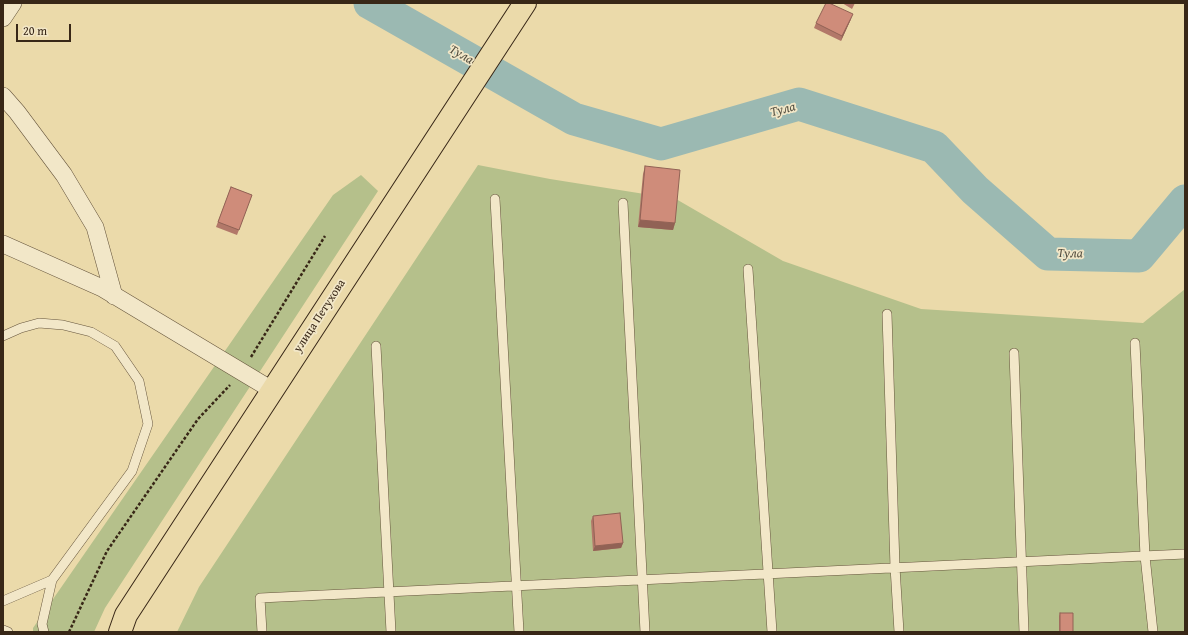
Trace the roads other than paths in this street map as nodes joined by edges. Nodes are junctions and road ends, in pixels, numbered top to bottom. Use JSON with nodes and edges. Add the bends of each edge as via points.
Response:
{"nodes":[{"id":1,"x":13,"y":3,"type":"edge"},
{"id":2,"x":525,"y":3,"type":"edge"},
{"id":3,"x":3,"y":18,"type":"edge"},
{"id":4,"x":3,"y":96,"type":"edge"},
{"id":5,"x":495,"y":199,"type":"dead end"},
{"id":6,"x":623,"y":203,"type":"dead end"},
{"id":7,"x":3,"y":244,"type":"edge"},
{"id":8,"x":748,"y":269,"type":"dead end"},
{"id":9,"x":114,"y":296,"type":"junction"},
{"id":10,"x":887,"y":314,"type":"dead end"},
{"id":11,"x":3,"y":336,"type":"edge"},
{"id":12,"x":1135,"y":343,"type":"dead end"},
{"id":13,"x":376,"y":346,"type":"dead end"},
{"id":14,"x":1014,"y":353,"type":"dead end"},
{"id":15,"x":272,"y":390,"type":"junction"},
{"id":16,"x":1185,"y":554,"type":"edge"},
{"id":17,"x":1145,"y":556,"type":"junction"},
{"id":18,"x":1022,"y":562,"type":"junction"},
{"id":19,"x":896,"y":567,"type":"junction"},
{"id":20,"x":768,"y":573,"type":"junction"},
{"id":21,"x":52,"y":580,"type":"junction"},
{"id":22,"x":642,"y":580,"type":"junction"},
{"id":23,"x":517,"y":586,"type":"junction"},
{"id":24,"x":389,"y":592,"type":"junction"},
{"id":25,"x":3,"y":601,"type":"edge"},
{"id":26,"x":3,"y":630,"type":"edge"},
{"id":27,"x":8,"y":632,"type":"edge"},
{"id":28,"x":44,"y":632,"type":"edge"},
{"id":29,"x":120,"y":632,"type":"edge"},
{"id":30,"x":262,"y":632,"type":"edge"},
{"id":31,"x":391,"y":632,"type":"edge"},
{"id":32,"x":519,"y":632,"type":"edge"},
{"id":33,"x":645,"y":632,"type":"edge"},
{"id":34,"x":772,"y":632,"type":"edge"},
{"id":35,"x":899,"y":632,"type":"edge"},
{"id":36,"x":1024,"y":632,"type":"edge"},
{"id":37,"x":1153,"y":632,"type":"edge"}],
"edges":[{"from":1,"to":3,"type":"street"},
{"from":2,"to":15,"type":"highway","name":"улица Петухова"},
{"from":4,"to":9,"type":"street","via":[[64,175],[95,227]]},
{"from":5,"to":23,"type":"lane"},
{"from":6,"to":22,"type":"lane"},
{"from":7,"to":9,"type":"street","via":[[102,288]]},
{"from":8,"to":20,"type":"lane"},
{"from":9,"to":15,"type":"street"},
{"from":10,"to":19,"type":"lane"},
{"from":11,"to":21,"type":"lane","via":[[39,323],[63,325],[91,332],[115,346],[139,381],[148,424],[132,471]]},
{"from":12,"to":17,"type":"lane"},
{"from":13,"to":24,"type":"lane"},
{"from":14,"to":18,"type":"lane"},
{"from":15,"to":29,"type":"highway","name":"улица Петухова","via":[[126,615]]},
{"from":16,"to":17,"type":"lane"},
{"from":17,"to":18,"type":"lane"},
{"from":17,"to":37,"type":"lane"},
{"from":18,"to":19,"type":"lane"},
{"from":18,"to":36,"type":"lane"},
{"from":19,"to":20,"type":"lane"},
{"from":19,"to":35,"type":"lane"},
{"from":20,"to":22,"type":"lane"},
{"from":20,"to":34,"type":"lane"},
{"from":21,"to":25,"type":"lane"},
{"from":21,"to":28,"type":"lane","via":[[42,624]]},
{"from":22,"to":23,"type":"lane"},
{"from":22,"to":33,"type":"lane"},
{"from":23,"to":24,"type":"lane"},
{"from":23,"to":32,"type":"lane"},
{"from":24,"to":30,"type":"lane","via":[[260,598]]},
{"from":24,"to":31,"type":"lane"},
{"from":26,"to":27,"type":"lane"}]}
